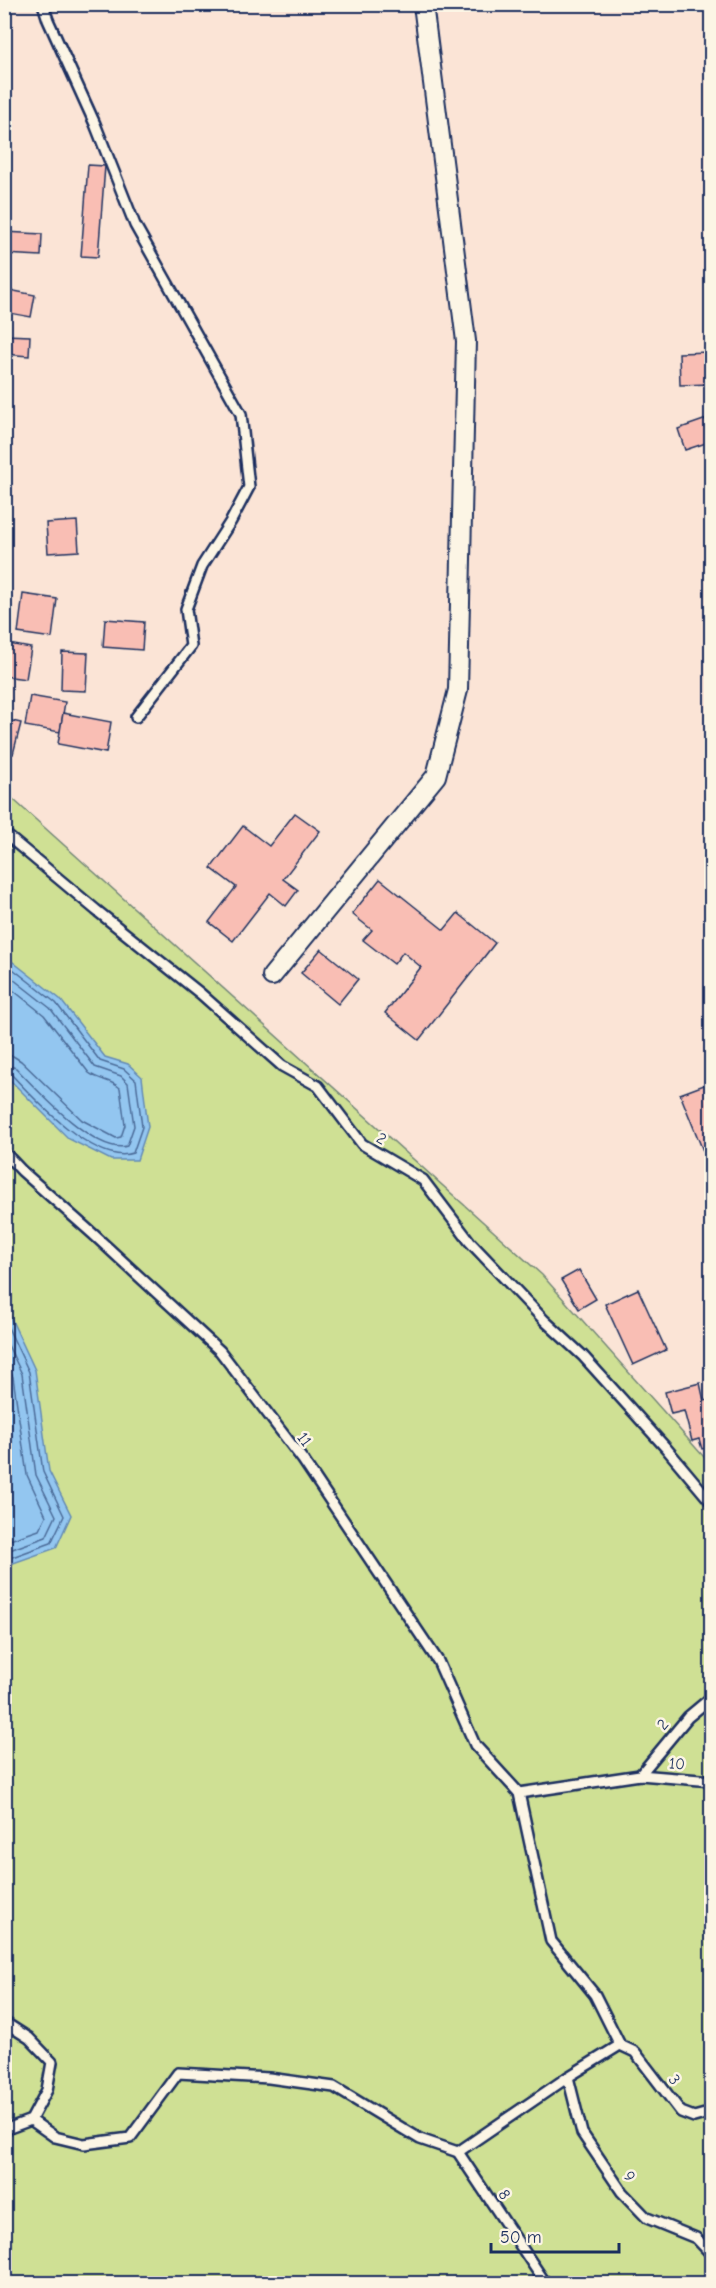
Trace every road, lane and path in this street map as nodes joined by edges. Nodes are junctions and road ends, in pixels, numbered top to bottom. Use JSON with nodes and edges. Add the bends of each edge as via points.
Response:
{"nodes":[{"id":1,"x":43,"y":4,"type":"edge"},
{"id":2,"x":423,"y":4,"type":"edge"},
{"id":3,"x":136,"y":717,"type":"dead end"},
{"id":4,"x":4,"y":833,"type":"edge"},
{"id":5,"x":272,"y":976,"type":"dead end"},
{"id":6,"x":4,"y":1152,"type":"edge"},
{"id":7,"x":711,"y":1503,"type":"edge"},
{"id":8,"x":711,"y":1696,"type":"edge"},
{"id":9,"x":640,"y":1775,"type":"junction"},
{"id":10,"x":711,"y":1781,"type":"edge"},
{"id":11,"x":519,"y":1793,"type":"junction"},
{"id":12,"x":4,"y":2022,"type":"edge"},
{"id":13,"x":620,"y":2045,"type":"junction"},
{"id":14,"x":568,"y":2077,"type":"junction"},
{"id":15,"x":711,"y":2112,"type":"edge"},
{"id":16,"x":31,"y":2120,"type":"junction"},
{"id":17,"x":4,"y":2130,"type":"edge"},
{"id":18,"x":458,"y":2152,"type":"junction"},
{"id":19,"x":711,"y":2255,"type":"edge"},
{"id":20,"x":546,"y":2283,"type":"edge"}],
"edges":[{"from":1,"to":3,"type":"lane","via":[[135,225],[241,414],[249,487],[202,566],[186,609],[191,646]]},
{"from":2,"to":5,"type":"street","via":[[466,341],[458,690],[436,776]]},
{"from":4,"to":7,"type":"lane","name":"2","via":[[201,994],[282,1066],[318,1086],[362,1144],[423,1179],[470,1242],[583,1356]]},
{"from":6,"to":11,"type":"lane","name":"11","via":[[220,1351],[303,1461],[438,1661],[475,1744]]},
{"from":8,"to":9,"type":"lane","name":"2","via":[[688,1717]]},
{"from":9,"to":10,"type":"lane","name":"10"},
{"from":9,"to":11,"type":"lane","name":"10"},
{"from":11,"to":13,"type":"lane","via":[[551,1941],[594,1995]]},
{"from":12,"to":16,"type":"lane","via":[[29,2038],[52,2062],[48,2090]]},
{"from":13,"to":14,"type":"lane"},
{"from":13,"to":15,"type":"lane","name":"3","via":[[635,2052],[681,2112],[694,2117]]},
{"from":14,"to":18,"type":"lane"},
{"from":14,"to":19,"type":"lane","name":"9","via":[[582,2133],[622,2192],[647,2218],[696,2238]]},
{"from":16,"to":17,"type":"lane"},
{"from":16,"to":18,"type":"lane","via":[[55,2137],[84,2144],[130,2138],[178,2073],[269,2078],[334,2087],[420,2139]]},
{"from":18,"to":20,"type":"lane","name":"8"}]}
